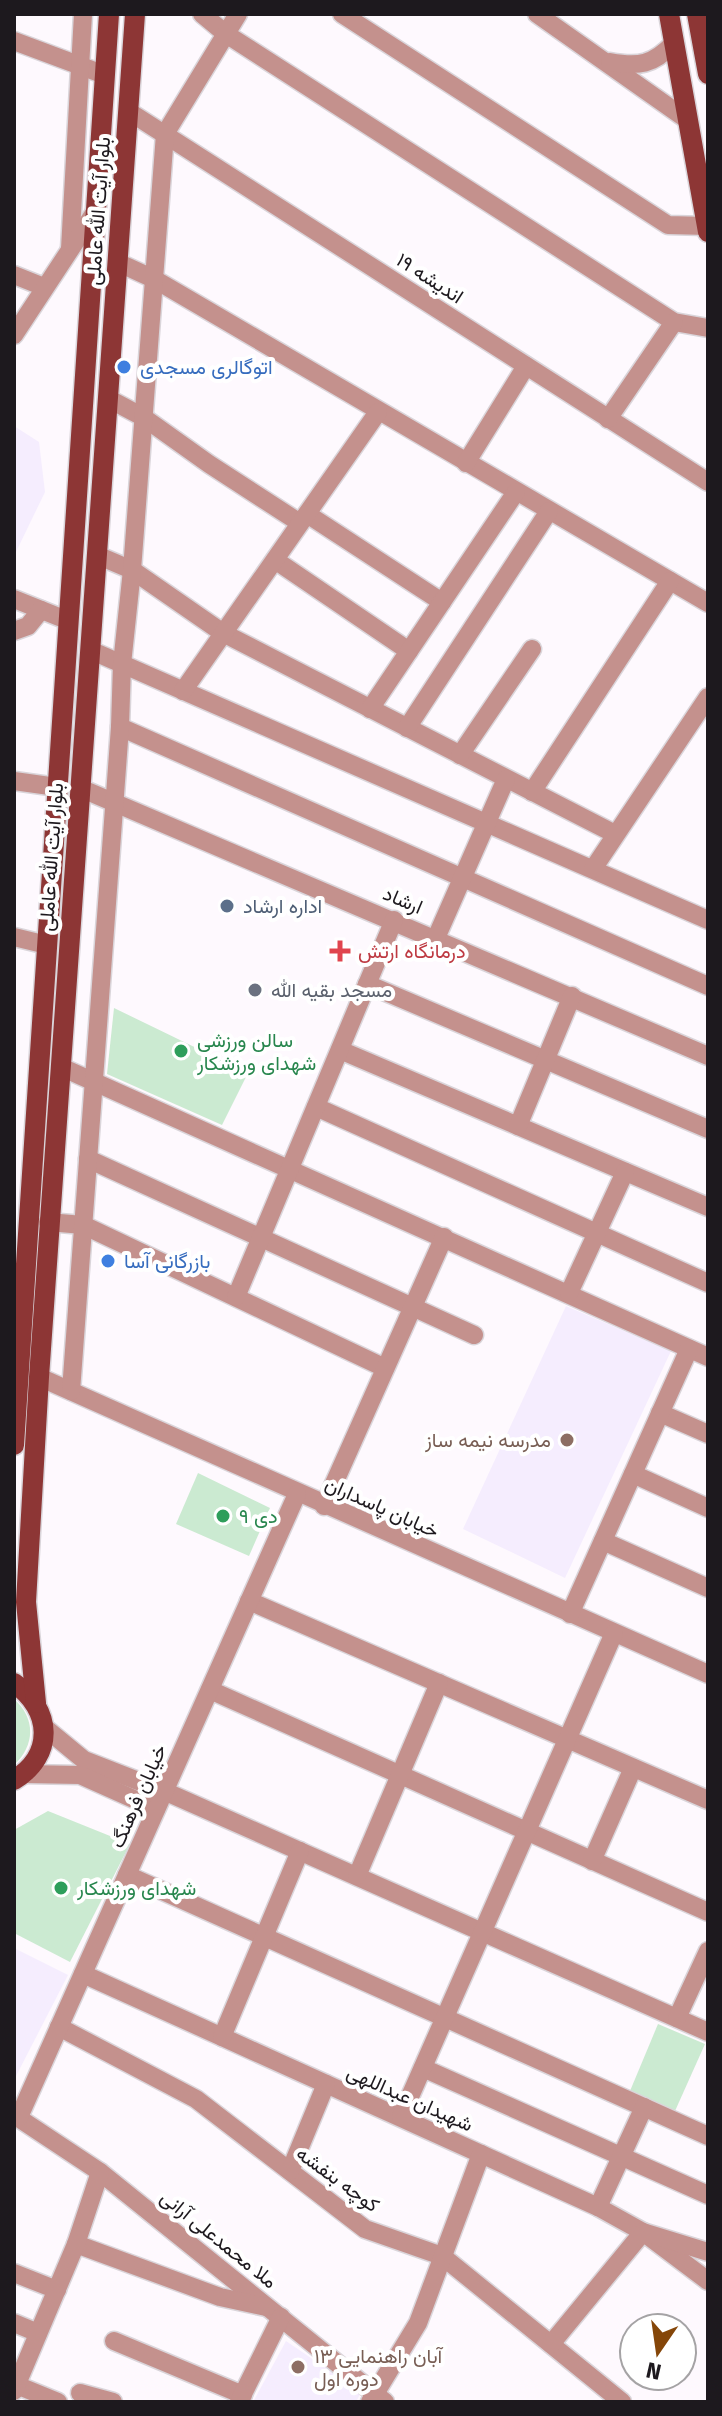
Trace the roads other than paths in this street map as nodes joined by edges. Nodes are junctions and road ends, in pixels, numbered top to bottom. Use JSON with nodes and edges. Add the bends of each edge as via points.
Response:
{"nodes":[{"id":1,"x":83,"y":14,"type":"edge"},
{"id":2,"x":109,"y":14,"type":"edge"},
{"id":3,"x":135,"y":14,"type":"edge"},
{"id":4,"x":202,"y":14,"type":"edge"},
{"id":5,"x":238,"y":14,"type":"edge"},
{"id":6,"x":342,"y":14,"type":"edge"},
{"id":7,"x":537,"y":14,"type":"edge"},
{"id":8,"x":669,"y":14,"type":"edge"},
{"id":9,"x":697,"y":14,"type":"edge"},
{"id":10,"x":226,"y":34,"type":"junction"},
{"id":11,"x":14,"y":41,"type":"edge"},
{"id":12,"x":674,"y":43,"type":"junction"},
{"id":13,"x":705,"y":48,"type":"edge"},
{"id":14,"x":603,"y":61,"type":"junction"},
{"id":15,"x":79,"y":66,"type":"junction"},
{"id":16,"x":708,"y":74,"type":"edge"},
{"id":17,"x":105,"y":75,"type":"junction"},
{"id":18,"x":128,"y":111,"type":"junction"},
{"id":19,"x":686,"y":119,"type":"junction"},
{"id":20,"x":165,"y":134,"type":"junction"},
{"id":21,"x":95,"y":212,"type":"junction"},
{"id":22,"x":707,"y":226,"type":"edge"},
{"id":23,"x":708,"y":232,"type":"edge"},
{"id":24,"x":70,"y":249,"type":"junction"},
{"id":25,"x":119,"y":263,"type":"junction"},
{"id":26,"x":14,"y":275,"type":"edge"},
{"id":27,"x":154,"y":279,"type":"junction"},
{"id":28,"x":44,"y":287,"type":"junction"},
{"id":29,"x":674,"y":322,"type":"junction"},
{"id":30,"x":708,"y":328,"type":"edge"},
{"id":31,"x":14,"y":335,"type":"edge"},
{"id":32,"x":526,"y":366,"type":"junction"},
{"id":33,"x":109,"y":399,"type":"junction"},
{"id":34,"x":378,"y":412,"type":"junction"},
{"id":35,"x":143,"y":417,"type":"junction"},
{"id":36,"x":608,"y":419,"type":"junction"},
{"id":37,"x":466,"y":463,"type":"junction"},
{"id":38,"x":708,"y":482,"type":"edge"},
{"id":39,"x":516,"y":492,"type":"junction"},
{"id":40,"x":549,"y":511,"type":"junction"},
{"id":41,"x":304,"y":518,"type":"junction"},
{"id":42,"x":99,"y":556,"type":"junction"},
{"id":43,"x":275,"y":560,"type":"junction"},
{"id":44,"x":132,"y":570,"type":"junction"},
{"id":45,"x":670,"y":581,"type":"junction"},
{"id":46,"x":14,"y":599,"type":"edge"},
{"id":47,"x":442,"y":602,"type":"junction"},
{"id":48,"x":708,"y":603,"type":"edge"},
{"id":49,"x":41,"y":610,"type":"junction"},
{"id":50,"x":69,"y":621,"type":"junction"},
{"id":51,"x":14,"y":631,"type":"edge"},
{"id":52,"x":223,"y":633,"type":"junction"},
{"id":53,"x":532,"y":649,"type":"dead end"},
{"id":54,"x":90,"y":650,"type":"junction"},
{"id":55,"x":409,"y":651,"type":"junction"},
{"id":56,"x":122,"y":664,"type":"junction"},
{"id":57,"x":183,"y":691,"type":"junction"},
{"id":58,"x":708,"y":697,"type":"edge"},
{"id":59,"x":370,"y":709,"type":"junction"},
{"id":60,"x":120,"y":727,"type":"junction"},
{"id":61,"x":407,"y":728,"type":"junction"},
{"id":62,"x":460,"y":755,"type":"junction"},
{"id":63,"x":506,"y":779,"type":"junction"},
{"id":64,"x":14,"y":781,"type":"edge"},
{"id":65,"x":57,"y":787,"type":"junction"},
{"id":66,"x":80,"y":788,"type":"junction"},
{"id":67,"x":532,"y":792,"type":"junction"},
{"id":68,"x":115,"y":801,"type":"junction"},
{"id":69,"x":487,"y":823,"type":"junction"},
{"id":70,"x":615,"y":834,"type":"junction"},
{"id":71,"x":593,"y":869,"type":"junction"},
{"id":72,"x":463,"y":878,"type":"junction"},
{"id":73,"x":394,"y":920,"type":"junction"},
{"id":74,"x":708,"y":920,"type":"edge"},
{"id":75,"x":14,"y":937,"type":"edge"},
{"id":76,"x":436,"y":938,"type":"junction"},
{"id":77,"x":47,"y":945,"type":"junction"},
{"id":78,"x":367,"y":984,"type":"junction"},
{"id":79,"x":708,"y":986,"type":"edge"},
{"id":80,"x":572,"y":996,"type":"junction"},
{"id":81,"x":340,"y":1050,"type":"junction"},
{"id":82,"x":708,"y":1056,"type":"edge"},
{"id":83,"x":545,"y":1060,"type":"junction"},
{"id":84,"x":61,"y":1067,"type":"junction"},
{"id":85,"x":94,"y":1082,"type":"junction"},
{"id":86,"x":316,"y":1107,"type":"junction"},
{"id":87,"x":518,"y":1126,"type":"junction"},
{"id":88,"x":708,"y":1129,"type":"edge"},
{"id":89,"x":88,"y":1159,"type":"junction"},
{"id":90,"x":290,"y":1169,"type":"junction"},
{"id":91,"x":625,"y":1172,"type":"junction"},
{"id":92,"x":708,"y":1207,"type":"edge"},
{"id":93,"x":48,"y":1222,"type":"junction"},
{"id":94,"x":83,"y":1225,"type":"junction"},
{"id":95,"x":597,"y":1233,"type":"junction"},
{"id":96,"x":262,"y":1237,"type":"junction"},
{"id":97,"x":444,"y":1237,"type":"junction"},
{"id":98,"x":708,"y":1283,"type":"edge"},
{"id":99,"x":569,"y":1293,"type":"junction"},
{"id":100,"x":236,"y":1297,"type":"junction"},
{"id":101,"x":20,"y":1299,"type":"edge"},
{"id":102,"x":413,"y":1307,"type":"junction"},
{"id":103,"x":474,"y":1335,"type":"dead end"},
{"id":104,"x":689,"y":1349,"type":"junction"},
{"id":105,"x":708,"y":1357,"type":"edge"},
{"id":106,"x":385,"y":1368,"type":"junction"},
{"id":107,"x":39,"y":1377,"type":"junction"},
{"id":108,"x":71,"y":1391,"type":"junction"},
{"id":109,"x":660,"y":1413,"type":"junction"},
{"id":110,"x":708,"y":1434,"type":"edge"},
{"id":111,"x":14,"y":1445,"type":"edge"},
{"id":112,"x":633,"y":1474,"type":"junction"},
{"id":113,"x":297,"y":1494,"type":"junction"},
{"id":114,"x":324,"y":1506,"type":"junction"},
{"id":115,"x":708,"y":1508,"type":"edge"},
{"id":116,"x":603,"y":1541,"type":"junction"},
{"id":117,"x":708,"y":1588,"type":"edge"},
{"id":118,"x":249,"y":1601,"type":"junction"},
{"id":119,"x":570,"y":1614,"type":"junction"},
{"id":120,"x":614,"y":1633,"type":"junction"},
{"id":121,"x":21,"y":1637,"type":"edge"},
{"id":122,"x":708,"y":1674,"type":"edge"},
{"id":123,"x":14,"y":1683,"type":"edge"},
{"id":124,"x":439,"y":1683,"type":"junction"},
{"id":125,"x":210,"y":1690,"type":"junction"},
{"id":126,"x":36,"y":1703,"type":"junction"},
{"id":127,"x":44,"y":1727,"type":"junction"},
{"id":128,"x":567,"y":1739,"type":"junction"},
{"id":129,"x":633,"y":1768,"type":"junction"},
{"id":130,"x":400,"y":1775,"type":"junction"},
{"id":131,"x":19,"y":1777,"type":"edge"},
{"id":132,"x":164,"y":1791,"type":"junction"},
{"id":133,"x":708,"y":1800,"type":"edge"},
{"id":134,"x":156,"y":1809,"type":"junction"},
{"id":135,"x":527,"y":1831,"type":"junction"},
{"id":136,"x":300,"y":1851,"type":"junction"},
{"id":137,"x":592,"y":1861,"type":"junction"},
{"id":138,"x":127,"y":1875,"type":"junction"},
{"id":139,"x":357,"y":1876,"type":"junction"},
{"id":140,"x":708,"y":1912,"type":"edge"},
{"id":141,"x":483,"y":1932,"type":"junction"},
{"id":142,"x":266,"y":1937,"type":"junction"},
{"id":143,"x":708,"y":1951,"type":"edge"},
{"id":144,"x":83,"y":1974,"type":"junction"},
{"id":145,"x":445,"y":2017,"type":"junction"},
{"id":146,"x":677,"y":2018,"type":"junction"},
{"id":147,"x":59,"y":2027,"type":"junction"},
{"id":148,"x":708,"y":2032,"type":"edge"},
{"id":149,"x":222,"y":2037,"type":"junction"},
{"id":150,"x":423,"y":2068,"type":"junction"},
{"id":151,"x":326,"y":2084,"type":"junction"},
{"id":152,"x":644,"y":2107,"type":"junction"},
{"id":153,"x":16,"y":2116,"type":"edge"},
{"id":154,"x":401,"y":2117,"type":"junction"},
{"id":155,"x":708,"y":2136,"type":"edge"},
{"id":156,"x":481,"y":2154,"type":"junction"},
{"id":157,"x":620,"y":2157,"type":"junction"},
{"id":158,"x":290,"y":2171,"type":"junction"},
{"id":159,"x":100,"y":2172,"type":"junction"},
{"id":160,"x":708,"y":2195,"type":"edge"},
{"id":161,"x":598,"y":2207,"type":"junction"},
{"id":162,"x":643,"y":2232,"type":"junction"},
{"id":163,"x":76,"y":2244,"type":"junction"},
{"id":164,"x":708,"y":2252,"type":"edge"},
{"id":165,"x":442,"y":2256,"type":"junction"},
{"id":166,"x":14,"y":2273,"type":"edge"},
{"id":167,"x":708,"y":2281,"type":"edge"},
{"id":168,"x":57,"y":2290,"type":"junction"},
{"id":169,"x":275,"y":2312,"type":"junction"},
{"id":170,"x":14,"y":2323,"type":"edge"},
{"id":171,"x":38,"y":2333,"type":"junction"},
{"id":172,"x":114,"y":2341,"type":"dead end"},
{"id":173,"x":551,"y":2344,"type":"junction"},
{"id":174,"x":15,"y":2387,"type":"edge"},
{"id":175,"x":80,"y":2393,"type":"dead end"},
{"id":176,"x":241,"y":2399,"type":"edge"},
{"id":177,"x":377,"y":2399,"type":"edge"},
{"id":178,"x":58,"y":2402,"type":"edge"},
{"id":179,"x":113,"y":2402,"type":"edge"},
{"id":180,"x":622,"y":2402,"type":"edge"}],
"edges":[{"from":1,"to":15,"type":"street"},
{"from":2,"to":17,"type":"main road","name":"بلوار آیت‌ الله عاملی"},
{"from":3,"to":18,"type":"main road","name":"بلوار آیت‌ الله عاملی"},
{"from":4,"to":10,"type":"street"},
{"from":5,"to":10,"type":"street"},
{"from":6,"to":22,"type":"street","via":[[668,225]]},
{"from":7,"to":14,"type":"street"},
{"from":8,"to":12,"type":"main road"},
{"from":9,"to":13,"type":"main road"},
{"from":10,"to":20,"type":"street"},
{"from":10,"to":29,"type":"street"},
{"from":11,"to":15,"type":"street"},
{"from":12,"to":14,"type":"street","via":[[659,59],[632,66]]},
{"from":12,"to":19,"type":"main road"},
{"from":13,"to":16,"type":"main road"},
{"from":14,"to":19,"type":"street"},
{"from":15,"to":17,"type":"street"},
{"from":15,"to":24,"type":"street"},
{"from":17,"to":21,"type":"main road","name":"بلوار آیت‌ الله عاملی"},
{"from":18,"to":20,"type":"street","name":"اندیشه ۱۹"},
{"from":18,"to":25,"type":"main road","name":"بلوار آیت‌ الله عاملی"},
{"from":19,"to":22,"type":"main road"},
{"from":20,"to":27,"type":"street"},
{"from":20,"to":32,"type":"street","name":"اندیشه ۱۹"},
{"from":21,"to":24,"type":"street"},
{"from":21,"to":50,"type":"main road","name":"بلوار آیت‌ الله عاملی"},
{"from":22,"to":23,"type":"main road"},
{"from":24,"to":28,"type":"street"},
{"from":25,"to":27,"type":"street"},
{"from":25,"to":33,"type":"main road","name":"بلوار آیت‌ الله عاملی"},
{"from":26,"to":28,"type":"street"},
{"from":27,"to":34,"type":"street"},
{"from":27,"to":35,"type":"street"},
{"from":28,"to":31,"type":"street"},
{"from":29,"to":30,"type":"street"},
{"from":29,"to":36,"type":"street"},
{"from":32,"to":36,"type":"street","name":"اندیشه ۱۹"},
{"from":32,"to":37,"type":"street"},
{"from":33,"to":35,"type":"street"},
{"from":33,"to":42,"type":"main road","name":"بلوار آیت‌ الله عاملی"},
{"from":34,"to":37,"type":"street"},
{"from":34,"to":41,"type":"street"},
{"from":35,"to":41,"type":"street"},
{"from":35,"to":44,"type":"street"},
{"from":36,"to":38,"type":"street","name":"اندیشه ۱۹"},
{"from":37,"to":39,"type":"street"},
{"from":39,"to":40,"type":"street"},
{"from":39,"to":47,"type":"street"},
{"from":40,"to":45,"type":"street"},
{"from":40,"to":61,"type":"street"},
{"from":41,"to":43,"type":"street"},
{"from":41,"to":47,"type":"street"},
{"from":42,"to":44,"type":"street"},
{"from":42,"to":54,"type":"main road","name":"بلوار آیت‌ الله عاملی"},
{"from":43,"to":52,"type":"street"},
{"from":43,"to":55,"type":"street"},
{"from":44,"to":52,"type":"street"},
{"from":44,"to":56,"type":"street"},
{"from":45,"to":48,"type":"street"},
{"from":45,"to":67,"type":"street"},
{"from":46,"to":49,"type":"street"},
{"from":47,"to":55,"type":"street"},
{"from":49,"to":50,"type":"street"},
{"from":49,"to":51,"type":"street","via":[[28,626]]},
{"from":50,"to":65,"type":"main road","name":"بلوار آیت‌ الله عاملی"},
{"from":52,"to":57,"type":"street"},
{"from":52,"to":59,"type":"street"},
{"from":53,"to":62,"type":"street"},
{"from":54,"to":56,"type":"street"},
{"from":54,"to":66,"type":"main road","name":"بلوار آیت‌ الله عاملی"},
{"from":55,"to":59,"type":"street"},
{"from":56,"to":57,"type":"street"},
{"from":56,"to":60,"type":"street"},
{"from":57,"to":69,"type":"street"},
{"from":58,"to":70,"type":"street"},
{"from":59,"to":61,"type":"street"},
{"from":60,"to":68,"type":"street"},
{"from":60,"to":72,"type":"street"},
{"from":61,"to":62,"type":"street"},
{"from":62,"to":63,"type":"street"},
{"from":63,"to":67,"type":"street"},
{"from":63,"to":69,"type":"street"},
{"from":64,"to":65,"type":"street"},
{"from":65,"to":77,"type":"main road","name":"بلوار آیت‌ الله عاملی"},
{"from":66,"to":68,"type":"street","name":"ارشاد"},
{"from":66,"to":84,"type":"main road","name":"بلوار آیت‌ الله عاملی"},
{"from":67,"to":70,"type":"street"},
{"from":68,"to":73,"type":"street","name":"ارشاد"},
{"from":68,"to":85,"type":"street"},
{"from":69,"to":71,"type":"street"},
{"from":69,"to":72,"type":"street"},
{"from":70,"to":71,"type":"street"},
{"from":71,"to":74,"type":"street"},
{"from":72,"to":76,"type":"street"},
{"from":72,"to":79,"type":"street"},
{"from":73,"to":76,"type":"street","name":"ارشاد"},
{"from":73,"to":78,"type":"street"},
{"from":75,"to":77,"type":"street"},
{"from":76,"to":80,"type":"street","name":"ارشاد"},
{"from":77,"to":101,"type":"main road","name":"بلوار آیت‌ الله عاملی"},
{"from":78,"to":81,"type":"street"},
{"from":78,"to":83,"type":"street"},
{"from":80,"to":82,"type":"street","name":"ارشاد"},
{"from":80,"to":83,"type":"street"},
{"from":81,"to":86,"type":"street"},
{"from":81,"to":87,"type":"street"},
{"from":83,"to":87,"type":"street"},
{"from":83,"to":88,"type":"street"},
{"from":84,"to":85,"type":"street"},
{"from":84,"to":93,"type":"main road","name":"بلوار آیت‌ الله عاملی"},
{"from":85,"to":89,"type":"street"},
{"from":85,"to":90,"type":"street"},
{"from":86,"to":90,"type":"street"},
{"from":86,"to":95,"type":"street"},
{"from":87,"to":91,"type":"street"},
{"from":89,"to":94,"type":"street"},
{"from":89,"to":96,"type":"street"},
{"from":90,"to":96,"type":"street"},
{"from":90,"to":97,"type":"street"},
{"from":91,"to":92,"type":"street"},
{"from":91,"to":95,"type":"street"},
{"from":93,"to":94,"type":"street"},
{"from":93,"to":107,"type":"main road","name":"بلوار آیت‌ الله عاملی"},
{"from":94,"to":100,"type":"street"},
{"from":94,"to":108,"type":"street"},
{"from":95,"to":98,"type":"street"},
{"from":95,"to":99,"type":"street"},
{"from":96,"to":100,"type":"street"},
{"from":96,"to":102,"type":"street"},
{"from":97,"to":99,"type":"street"},
{"from":97,"to":102,"type":"street"},
{"from":99,"to":104,"type":"street"},
{"from":100,"to":106,"type":"street"},
{"from":101,"to":111,"type":"main road","name":"بلوار آیت‌ الله عاملی"},
{"from":102,"to":103,"type":"street"},
{"from":102,"to":106,"type":"street"},
{"from":104,"to":105,"type":"street"},
{"from":104,"to":109,"type":"street"},
{"from":106,"to":114,"type":"street"},
{"from":107,"to":108,"type":"street","name":"خیابان پاسداران"},
{"from":107,"to":121,"type":"main road","name":"بلوار آیت‌ الله عاملی"},
{"from":108,"to":113,"type":"street","name":"خیابان پاسداران"},
{"from":109,"to":110,"type":"street"},
{"from":109,"to":112,"type":"street"},
{"from":112,"to":115,"type":"street"},
{"from":112,"to":116,"type":"street"},
{"from":113,"to":114,"type":"street","name":"خیابان پاسداران"},
{"from":113,"to":118,"type":"street","name":"خیابان فرهنگ"},
{"from":114,"to":119,"type":"street","name":"خیابان پاسداران"},
{"from":116,"to":117,"type":"street"},
{"from":116,"to":119,"type":"street"},
{"from":118,"to":124,"type":"street"},
{"from":118,"to":125,"type":"street","name":"خیابان فرهنگ"},
{"from":119,"to":120,"type":"street","name":"خیابان پاسداران"},
{"from":120,"to":122,"type":"street","name":"خیابان پاسداران"},
{"from":120,"to":128,"type":"street"},
{"from":121,"to":126,"type":"main road","name":"بلوار آیت‌ الله عاملی"},
{"from":123,"to":126,"type":"main road"},
{"from":124,"to":128,"type":"street"},
{"from":124,"to":130,"type":"street"},
{"from":125,"to":130,"type":"street"},
{"from":125,"to":132,"type":"street","name":"خیابان فرهنگ"},
{"from":126,"to":127,"type":"main road","name":"بلوار آیت‌ الله عاملی"},
{"from":127,"to":131,"type":"main road","via":[[35,1762]]},
{"from":127,"to":132,"type":"street","via":[[84,1760]]},
{"from":128,"to":129,"type":"street"},
{"from":128,"to":135,"type":"street"},
{"from":129,"to":133,"type":"street"},
{"from":129,"to":137,"type":"street"},
{"from":130,"to":135,"type":"street"},
{"from":130,"to":139,"type":"street"},
{"from":131,"to":134,"type":"street","via":[[80,1775]]},
{"from":132,"to":134,"type":"street","name":"خیابان فرهنگ"},
{"from":132,"to":136,"type":"street"},
{"from":134,"to":138,"type":"street","name":"خیابان فرهنگ"},
{"from":135,"to":137,"type":"street"},
{"from":135,"to":141,"type":"street"},
{"from":136,"to":139,"type":"street"},
{"from":136,"to":142,"type":"street"},
{"from":137,"to":140,"type":"street"},
{"from":138,"to":142,"type":"street"},
{"from":138,"to":144,"type":"street","name":"خیابان فرهنگ"},
{"from":139,"to":141,"type":"street"},
{"from":141,"to":145,"type":"street"},
{"from":141,"to":146,"type":"street"},
{"from":142,"to":145,"type":"street"},
{"from":142,"to":149,"type":"street"},
{"from":143,"to":146,"type":"street"},
{"from":144,"to":147,"type":"street","name":"خیابان فرهنگ"},
{"from":144,"to":149,"type":"street","name":"شهیدان عبداللهی"},
{"from":145,"to":150,"type":"street"},
{"from":145,"to":152,"type":"street"},
{"from":146,"to":148,"type":"street"},
{"from":147,"to":153,"type":"street","name":"خیابان فرهنگ"},
{"from":147,"to":158,"type":"street","name":"کوچه بنفشه","via":[[196,2099]]},
{"from":149,"to":151,"type":"street","name":"شهیدان عبداللهی"},
{"from":150,"to":154,"type":"street"},
{"from":150,"to":157,"type":"street"},
{"from":151,"to":154,"type":"street","name":"شهیدان عبداللهی"},
{"from":151,"to":158,"type":"street"},
{"from":152,"to":155,"type":"street"},
{"from":152,"to":157,"type":"street"},
{"from":153,"to":159,"type":"street","name":"ملا محمدعلی آرانی"},
{"from":154,"to":156,"type":"street","name":"شهیدان عبداللهی"},
{"from":156,"to":161,"type":"street","name":"شهیدان عبداللهی"},
{"from":156,"to":165,"type":"street"},
{"from":157,"to":160,"type":"street"},
{"from":157,"to":161,"type":"street"},
{"from":158,"to":165,"type":"street","name":"کوچه بنفشه","via":[[365,2229]]},
{"from":159,"to":163,"type":"street"},
{"from":159,"to":169,"type":"street","name":"ملا محمدعلی آرانی"},
{"from":161,"to":162,"type":"street","name":"شهیدان عبداللهی"},
{"from":162,"to":164,"type":"street"},
{"from":162,"to":167,"type":"street","name":"شهیدان عبداللهی"},
{"from":162,"to":173,"type":"street"},
{"from":163,"to":168,"type":"street"},
{"from":163,"to":169,"type":"street"},
{"from":165,"to":173,"type":"street","name":"کوچه بنفشه"},
{"from":165,"to":177,"type":"street","via":[[418,2323]]},
{"from":166,"to":168,"type":"street"},
{"from":168,"to":171,"type":"street"},
{"from":169,"to":176,"type":"street"},
{"from":169,"to":177,"type":"street","name":"ملا محمدعلی آرانی"},
{"from":170,"to":171,"type":"street"},
{"from":171,"to":174,"type":"street"},
{"from":172,"to":176,"type":"street"},
{"from":173,"to":180,"type":"street","name":"کوچه بنفشه"},
{"from":174,"to":178,"type":"street"},
{"from":175,"to":179,"type":"street"}]}
